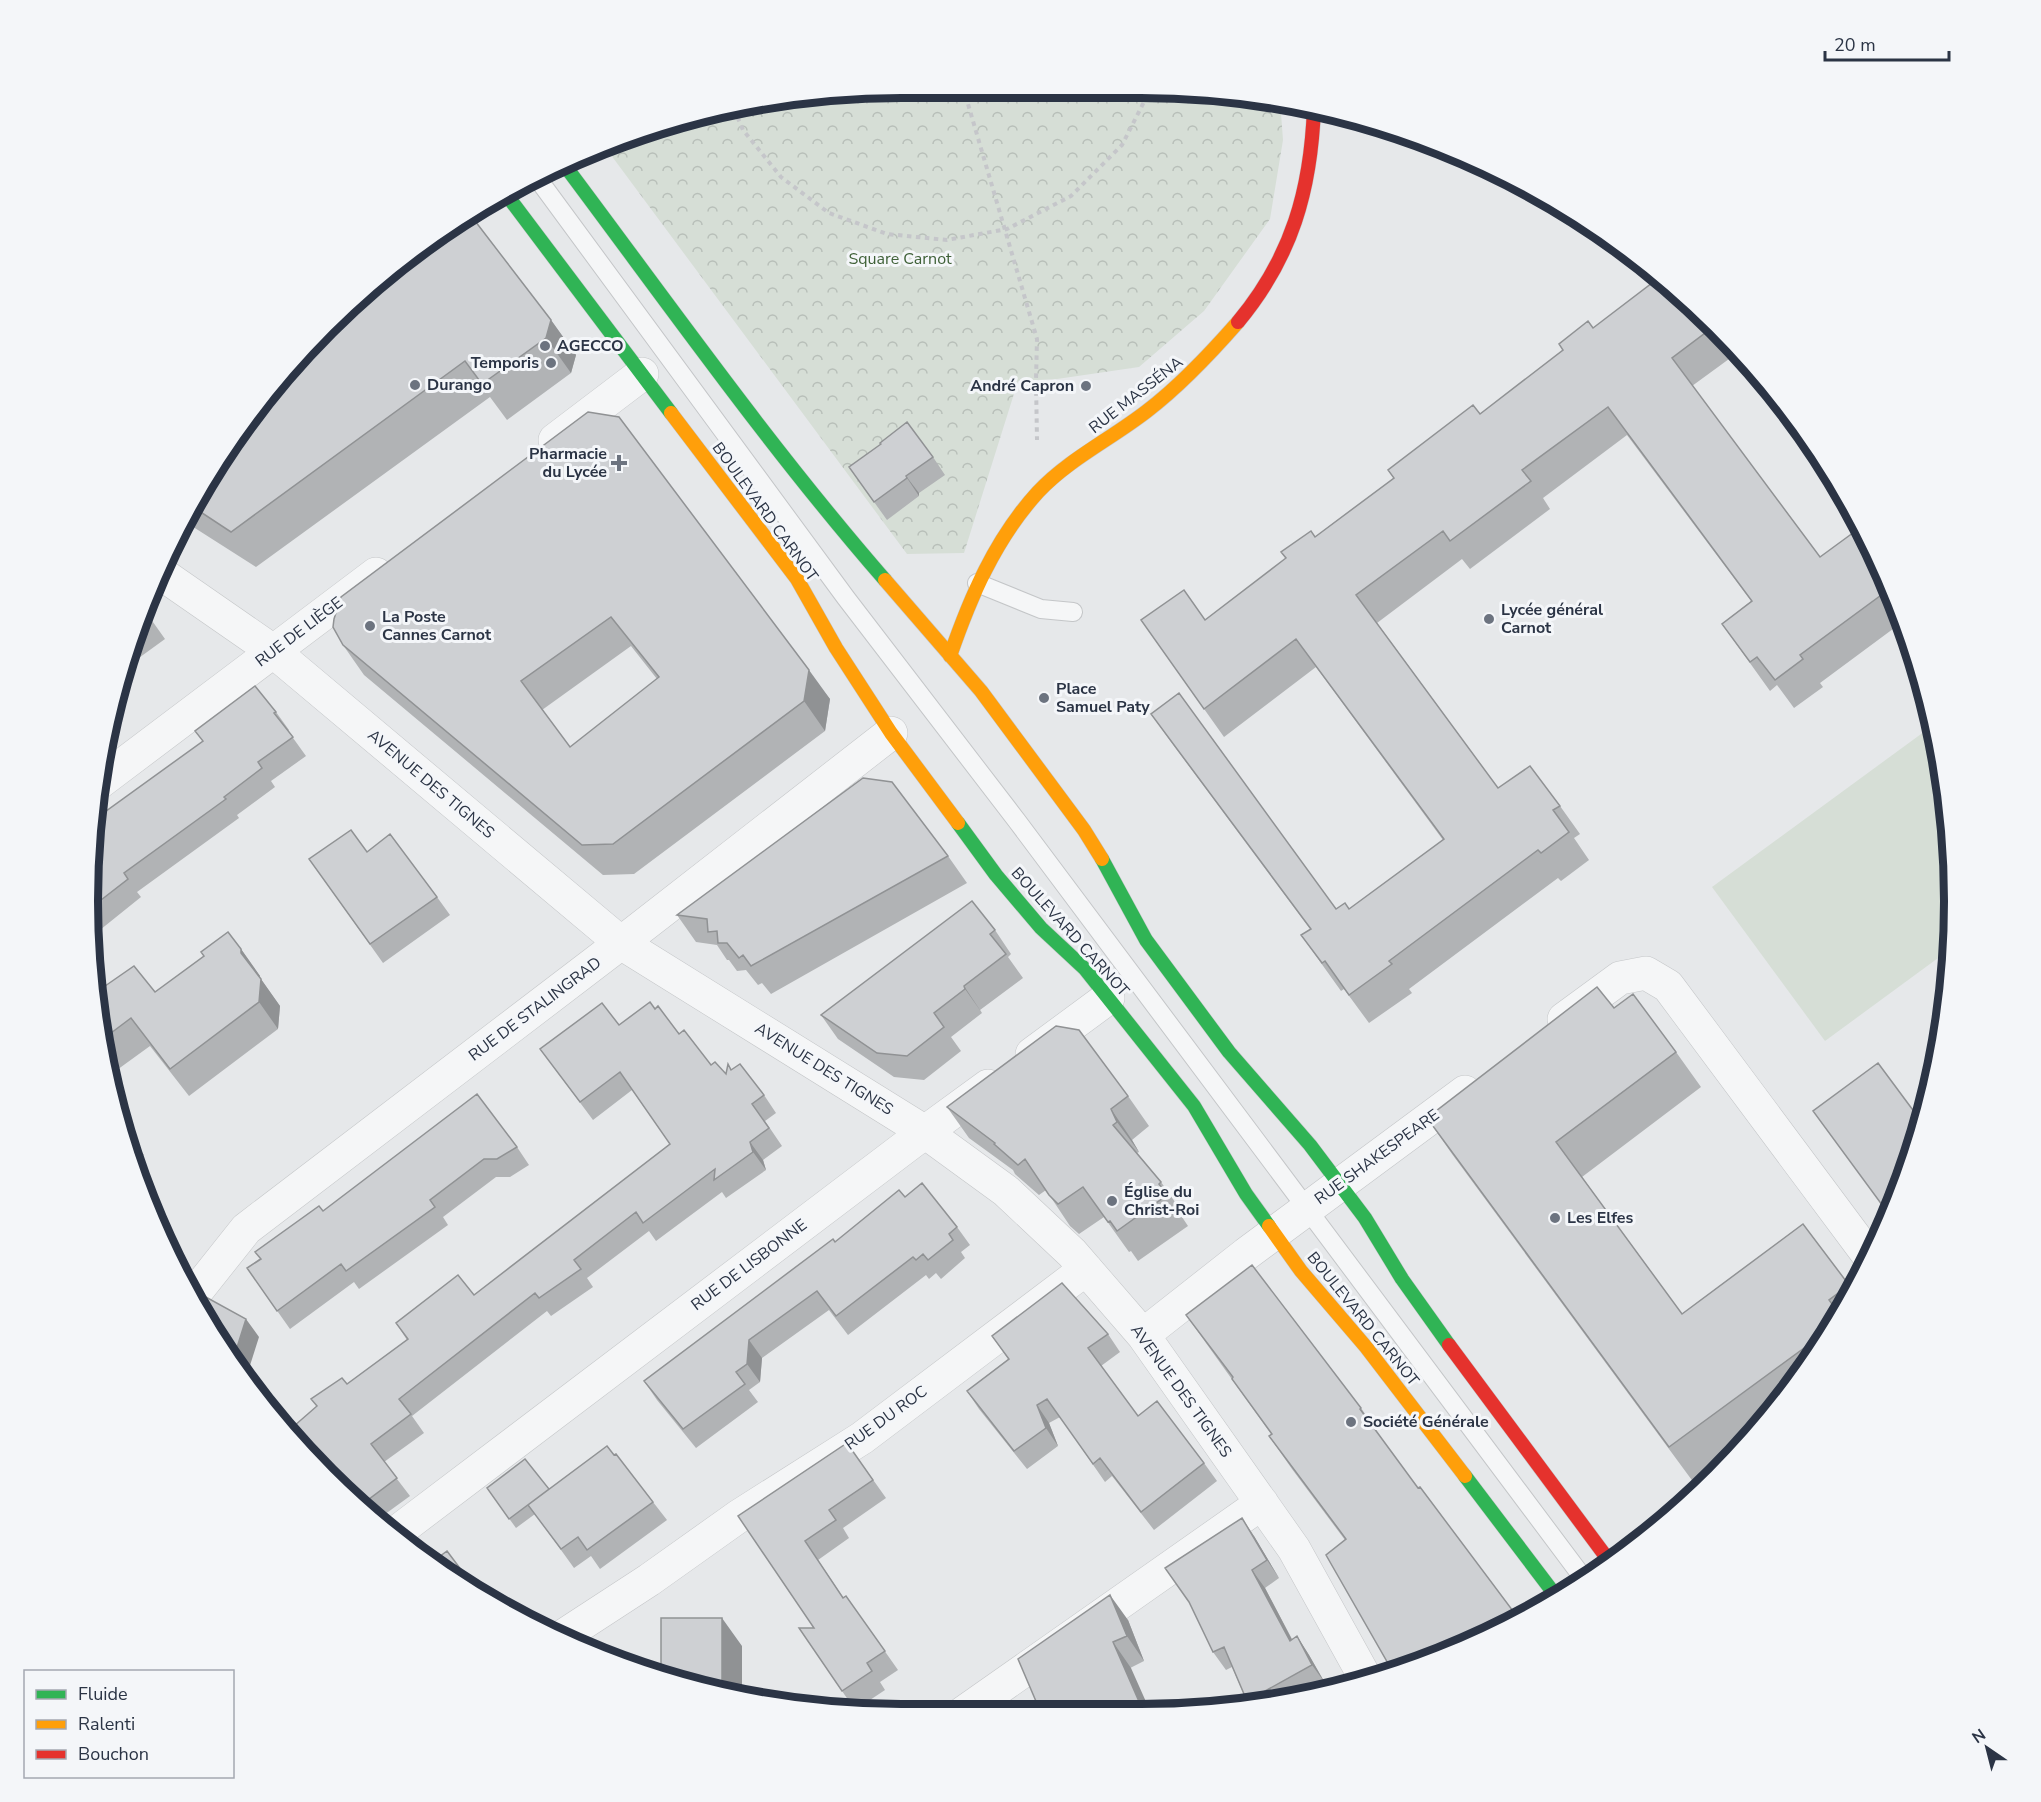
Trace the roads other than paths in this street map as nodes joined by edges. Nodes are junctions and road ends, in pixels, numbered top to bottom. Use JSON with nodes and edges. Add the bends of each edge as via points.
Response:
{"nodes":[{"id":1,"x":1314,"y":117,"type":"edge"},
{"id":2,"x":568,"y":170,"type":"edge"},
{"id":3,"x":541,"y":183,"type":"edge"},
{"id":4,"x":510,"y":199,"type":"edge"},
{"id":5,"x":642,"y":374,"type":"junction"},
{"id":6,"x":529,"y":460,"type":"edge"},
{"id":7,"x":396,"y":559,"type":"edge"},
{"id":8,"x":166,"y":577,"type":"edge"},
{"id":9,"x":977,"y":583,"type":"junction"},
{"id":10,"x":1073,"y":612,"type":"dead end"},
{"id":11,"x":273,"y":651,"type":"junction"},
{"id":12,"x":950,"y":656,"type":"junction"},
{"id":13,"x":891,"y":733,"type":"junction"},
{"id":14,"x":107,"y":776,"type":"edge"},
{"id":15,"x":621,"y":943,"type":"junction"},
{"id":16,"x":1108,"y":998,"type":"junction"},
{"id":17,"x":1545,"y":1034,"type":"edge"},
{"id":18,"x":1488,"y":1075,"type":"edge"},
{"id":19,"x":925,"y":1132,"type":"junction"},
{"id":20,"x":1339,"y":1185,"type":"junction"},
{"id":21,"x":1307,"y":1209,"type":"junction"},
{"id":22,"x":1275,"y":1233,"type":"junction"},
{"id":23,"x":1864,"y":1249,"type":"edge"},
{"id":24,"x":1086,"y":1269,"type":"junction"},
{"id":25,"x":198,"y":1290,"type":"edge"},
{"id":26,"x":1143,"y":1335,"type":"junction"},
{"id":27,"x":1262,"y":1503,"type":"junction"},
{"id":28,"x":401,"y":1529,"type":"edge"},
{"id":29,"x":1605,"y":1555,"type":"edge"},
{"id":30,"x":1580,"y":1573,"type":"edge"},
{"id":31,"x":1552,"y":1591,"type":"edge"},
{"id":32,"x":569,"y":1632,"type":"edge"},
{"id":33,"x":1362,"y":1673,"type":"edge"},
{"id":34,"x":976,"y":1704,"type":"edge"}],
"edges":[{"from":1,"to":9,"type":"main road","name":"RUE MASSÉNA","via":[[1308,184],[1295,227],[1279,262],[1245,315],[1200,365],[1156,403],[1038,492],[1007,532]]},
{"from":2,"to":12,"type":"main road","via":[[843,532]]},
{"from":3,"to":21,"type":"lane","via":[[846,598]]},
{"from":4,"to":5,"type":"main road","name":"BOULEVARD CARNOT"},
{"from":5,"to":6,"type":"street"},
{"from":5,"to":13,"type":"main road","name":"BOULEVARD CARNOT","via":[[797,579]]},
{"from":7,"to":11,"type":"street","name":"RUE DE LIÈGE"},
{"from":8,"to":11,"type":"street","name":"AVENUE DES TIGNES"},
{"from":9,"to":10,"type":"lane","via":[[1041,609]]},
{"from":9,"to":12,"type":"main road","name":"RUE MASSÉNA"},
{"from":11,"to":14,"type":"street","name":"RUE DE LIÈGE"},
{"from":11,"to":15,"type":"street","name":"AVENUE DES TIGNES"},
{"from":12,"to":20,"type":"main road","via":[[981,691],[1084,830],[1146,940],[1229,1052],[1310,1145]]},
{"from":13,"to":15,"type":"street","name":"RUE DE STALINGRAD"},
{"from":13,"to":16,"type":"main road","name":"BOULEVARD CARNOT","via":[[1018,902],[1085,969]]},
{"from":15,"to":19,"type":"street","name":"AVENUE DES TIGNES"},
{"from":15,"to":25,"type":"street","name":"RUE DE STALINGRAD","via":[[246,1229]]},
{"from":16,"to":19,"type":"street","name":"RUE DE LISBONNE"},
{"from":16,"to":22,"type":"main road","name":"BOULEVARD CARNOT","via":[[1194,1106],[1246,1194]]},
{"from":17,"to":23,"type":"street","via":[[1620,978],[1646,972],[1668,986]]},
{"from":18,"to":20,"type":"street","name":"RUE SHAKESPEARE"},
{"from":19,"to":24,"type":"street","name":"AVENUE DES TIGNES","via":[[1006,1191]]},
{"from":19,"to":28,"type":"street","name":"RUE DE LISBONNE"},
{"from":20,"to":21,"type":"street","name":"RUE SHAKESPEARE"},
{"from":20,"to":29,"type":"main road","via":[[1365,1218],[1425,1313]]},
{"from":21,"to":22,"type":"street","name":"RUE SHAKESPEARE"},
{"from":21,"to":30,"type":"lane"},
{"from":22,"to":26,"type":"street","name":"RUE SHAKESPEARE"},
{"from":22,"to":31,"type":"main road","name":"BOULEVARD CARNOT"},
{"from":24,"to":26,"type":"street","name":"AVENUE DES TIGNES"},
{"from":24,"to":32,"type":"street","name":"RUE DU ROC","via":[[862,1438]]},
{"from":26,"to":27,"type":"street","name":"AVENUE DES TIGNES"},
{"from":27,"to":33,"type":"street","name":"AVENUE DES TIGNES","via":[[1294,1549]]},
{"from":27,"to":34,"type":"street"}]}
